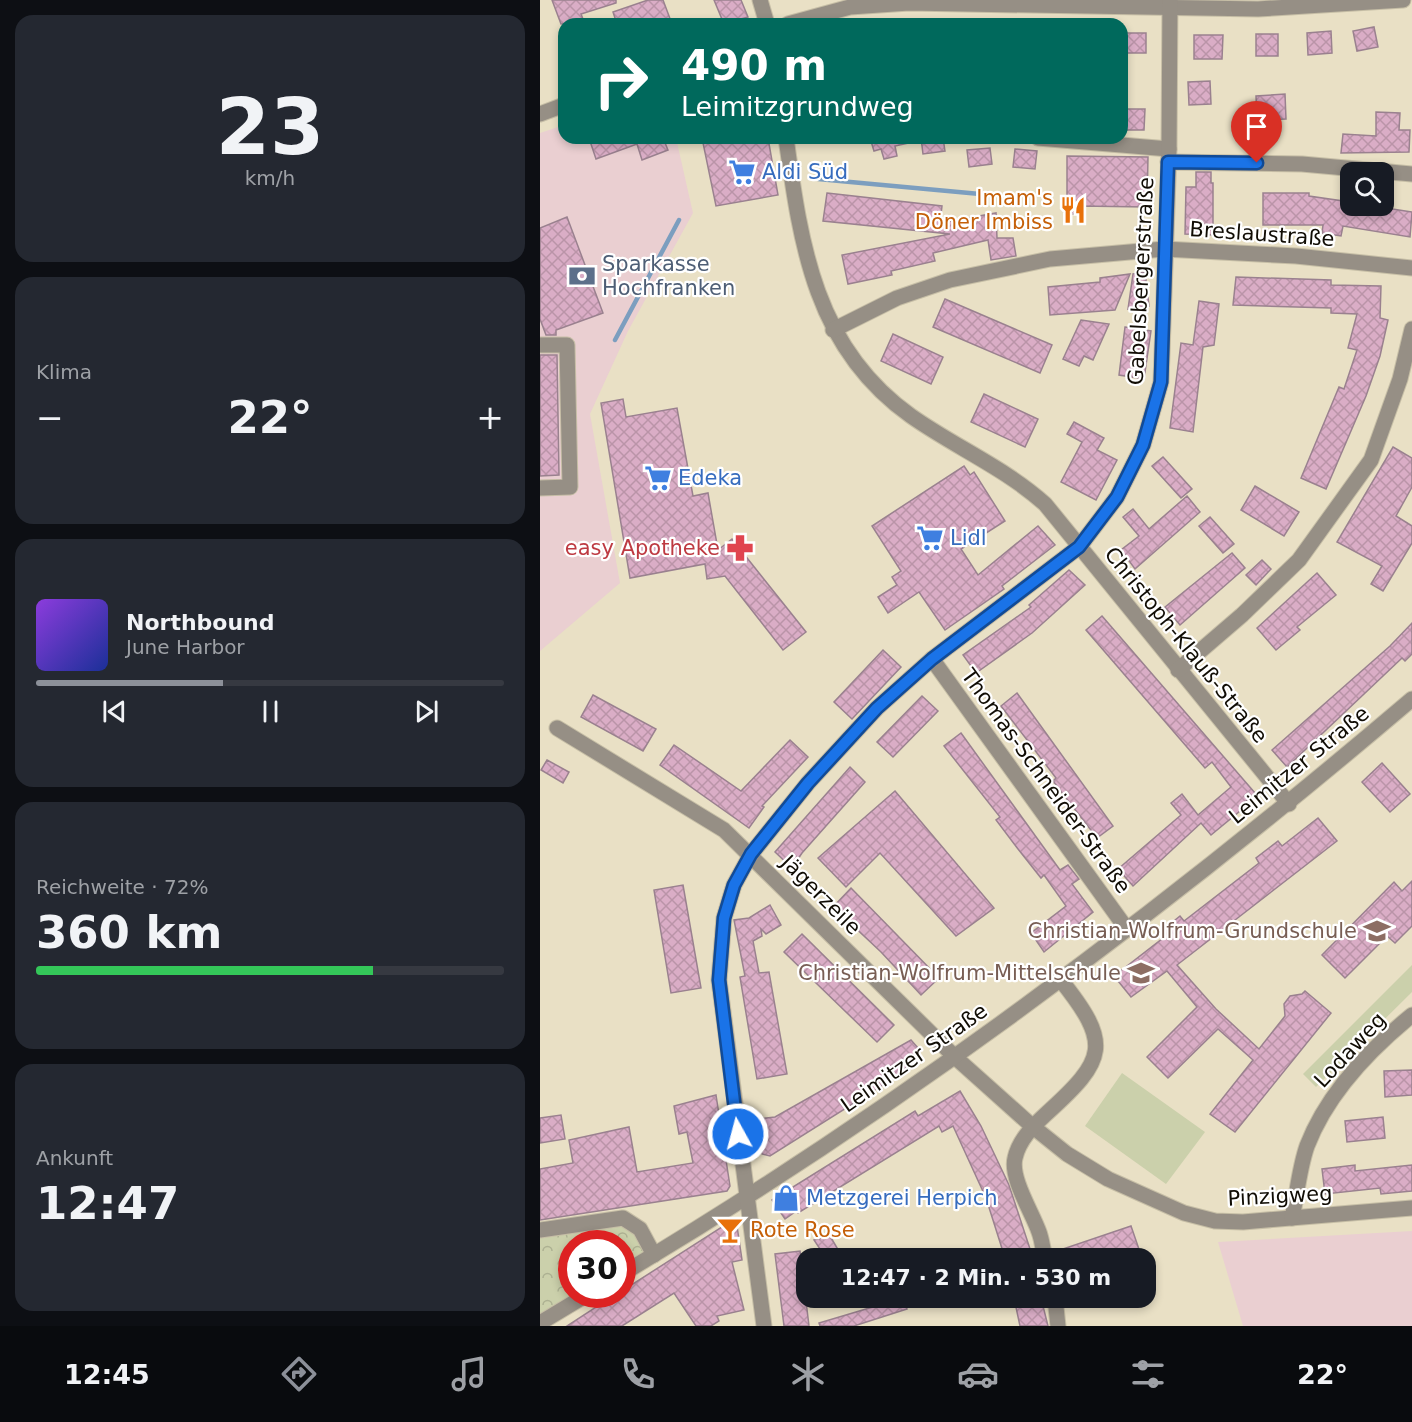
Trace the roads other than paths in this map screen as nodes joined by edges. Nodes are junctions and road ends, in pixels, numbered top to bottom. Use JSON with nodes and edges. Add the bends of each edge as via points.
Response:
{"nodes":[{"id":1,"x":760,"y":0,"type":"edge"},
{"id":2,"x":1403,"y":0,"type":"edge"},
{"id":3,"x":1170,"y":4,"type":"edge"},
{"id":4,"x":765,"y":18,"type":"edge"},
{"id":5,"x":810,"y":18,"type":"edge"},
{"id":6,"x":558,"y":107,"type":"edge"},
{"id":7,"x":540,"y":114,"type":"edge"},
{"id":8,"x":787,"y":144,"type":"edge"},
{"id":9,"x":1084,"y":144,"type":"edge"},
{"id":10,"x":1168,"y":155,"type":"junction"},
{"id":11,"x":1412,"y":174,"type":"edge"},
{"id":12,"x":1164,"y":249,"type":"junction"},
{"id":13,"x":1412,"y":268,"type":"edge"},
{"id":14,"x":1412,"y":329,"type":"edge"},
{"id":15,"x":833,"y":330,"type":"junction"},
{"id":16,"x":540,"y":345,"type":"edge"},
{"id":17,"x":540,"y":488,"type":"edge"},
{"id":18,"x":1079,"y":547,"type":"junction"},
{"id":19,"x":932,"y":659,"type":"junction"},
{"id":20,"x":1178,"y":670,"type":"junction"},
{"id":21,"x":1412,"y":699,"type":"edge"},
{"id":22,"x":557,"y":728,"type":"dead end"},
{"id":23,"x":1289,"y":804,"type":"junction"},
{"id":24,"x":751,"y":854,"type":"junction"},
{"id":25,"x":1126,"y":928,"type":"junction"},
{"id":26,"x":1060,"y":979,"type":"junction"},
{"id":27,"x":1412,"y":1015,"type":"edge"},
{"id":28,"x":956,"y":1058,"type":"junction"},
{"id":29,"x":1032,"y":1126,"type":"junction"},
{"id":30,"x":746,"y":1199,"type":"junction"},
{"id":31,"x":1412,"y":1208,"type":"edge"},
{"id":32,"x":1292,"y":1218,"type":"junction"},
{"id":33,"x":540,"y":1230,"type":"edge"},
{"id":34,"x":1043,"y":1248,"type":"edge"},
{"id":35,"x":654,"y":1255,"type":"junction"},
{"id":36,"x":636,"y":1266,"type":"edge"},
{"id":37,"x":565,"y":1308,"type":"edge"},
{"id":38,"x":1056,"y":1308,"type":"edge"},
{"id":39,"x":540,"y":1323,"type":"edge"},
{"id":40,"x":764,"y":1326,"type":"edge"},
{"id":41,"x":1058,"y":1326,"type":"edge"}],
"edges":[{"from":1,"to":4,"type":"street"},
{"from":2,"to":3,"type":"street","via":[[1258,9]]},
{"from":3,"to":5,"type":"street","via":[[909,3],[850,7]]},
{"from":3,"to":10,"type":"street","name":"Gabelsbergerstraße"},
{"from":6,"to":7,"type":"street"},
{"from":8,"to":15,"type":"street","name":"Christoph-Klauß-Straße","via":[[808,264]]},
{"from":9,"to":10,"type":"street"},
{"from":10,"to":11,"type":"street"},
{"from":10,"to":12,"type":"street","name":"Gabelsbergerstraße"},
{"from":12,"to":13,"type":"street","name":"Breslaustraße","via":[[1296,256]]},
{"from":12,"to":15,"type":"street","name":"Breslaustraße","via":[[1028,262],[950,280],[897,298]]},
{"from":12,"to":18,"type":"street","name":"Gabelsbergerstraße","via":[[1161,382],[1143,445],[1117,497]]},
{"from":14,"to":20,"type":"street","via":[[1400,379],[1371,460],[1299,560]]},
{"from":15,"to":18,"type":"street","name":"Christoph-Klauß-Straße","via":[[874,387],[911,416],[1026,487]]},
{"from":16,"to":17,"type":"street","via":[[567,345],[570,487]]},
{"from":18,"to":19,"type":"street","name":"Gabelsbergerstraße"},
{"from":18,"to":20,"type":"street","name":"Christoph-Klauß-Straße"},
{"from":19,"to":24,"type":"street","name":"Gabelsbergerstraße","via":[[877,708],[808,783]]},
{"from":19,"to":25,"type":"street","name":"Thomas-Schneider-Straße"},
{"from":20,"to":23,"type":"street","name":"Christoph-Klauß-Straße"},
{"from":21,"to":23,"type":"street","name":"Leimitzer Straße"},
{"from":22,"to":24,"type":"street","name":"Jägerzeile","via":[[724,830]]},
{"from":23,"to":25,"type":"street","name":"Leimitzer Straße"},
{"from":24,"to":28,"type":"street","name":"Jägerzeile"},
{"from":24,"to":30,"type":"street","name":"Gabelsbergerstraße","via":[[734,885],[724,918],[719,980]]},
{"from":25,"to":26,"type":"street","name":"Leimitzer Straße"},
{"from":26,"to":28,"type":"street","name":"Leimitzer Straße"},
{"from":26,"to":29,"type":"street","via":[[1094,1029],[1096,1057],[1074,1089]]},
{"from":27,"to":32,"type":"street","name":"Lodaweg","via":[[1352,1072],[1322,1112],[1306,1148]]},
{"from":28,"to":29,"type":"street","name":"Jägerzeile"},
{"from":28,"to":30,"type":"street","name":"Leimitzer Straße"},
{"from":29,"to":32,"type":"street","name":"Pinzigweg","via":[[1108,1179],[1184,1213],[1215,1221]]},
{"from":29,"to":34,"type":"street","via":[[1014,1160]]},
{"from":30,"to":35,"type":"street","name":"Leimitzer Straße"},
{"from":30,"to":40,"type":"street","name":"Gabelsbergerstraße"},
{"from":31,"to":32,"type":"street","name":"Pinzigweg"},
{"from":33,"to":35,"type":"street","via":[[622,1218],[640,1229]]},
{"from":35,"to":36,"type":"street","name":"Leimitzer Straße"},
{"from":37,"to":39,"type":"street"},
{"from":38,"to":41,"type":"street"}]}
